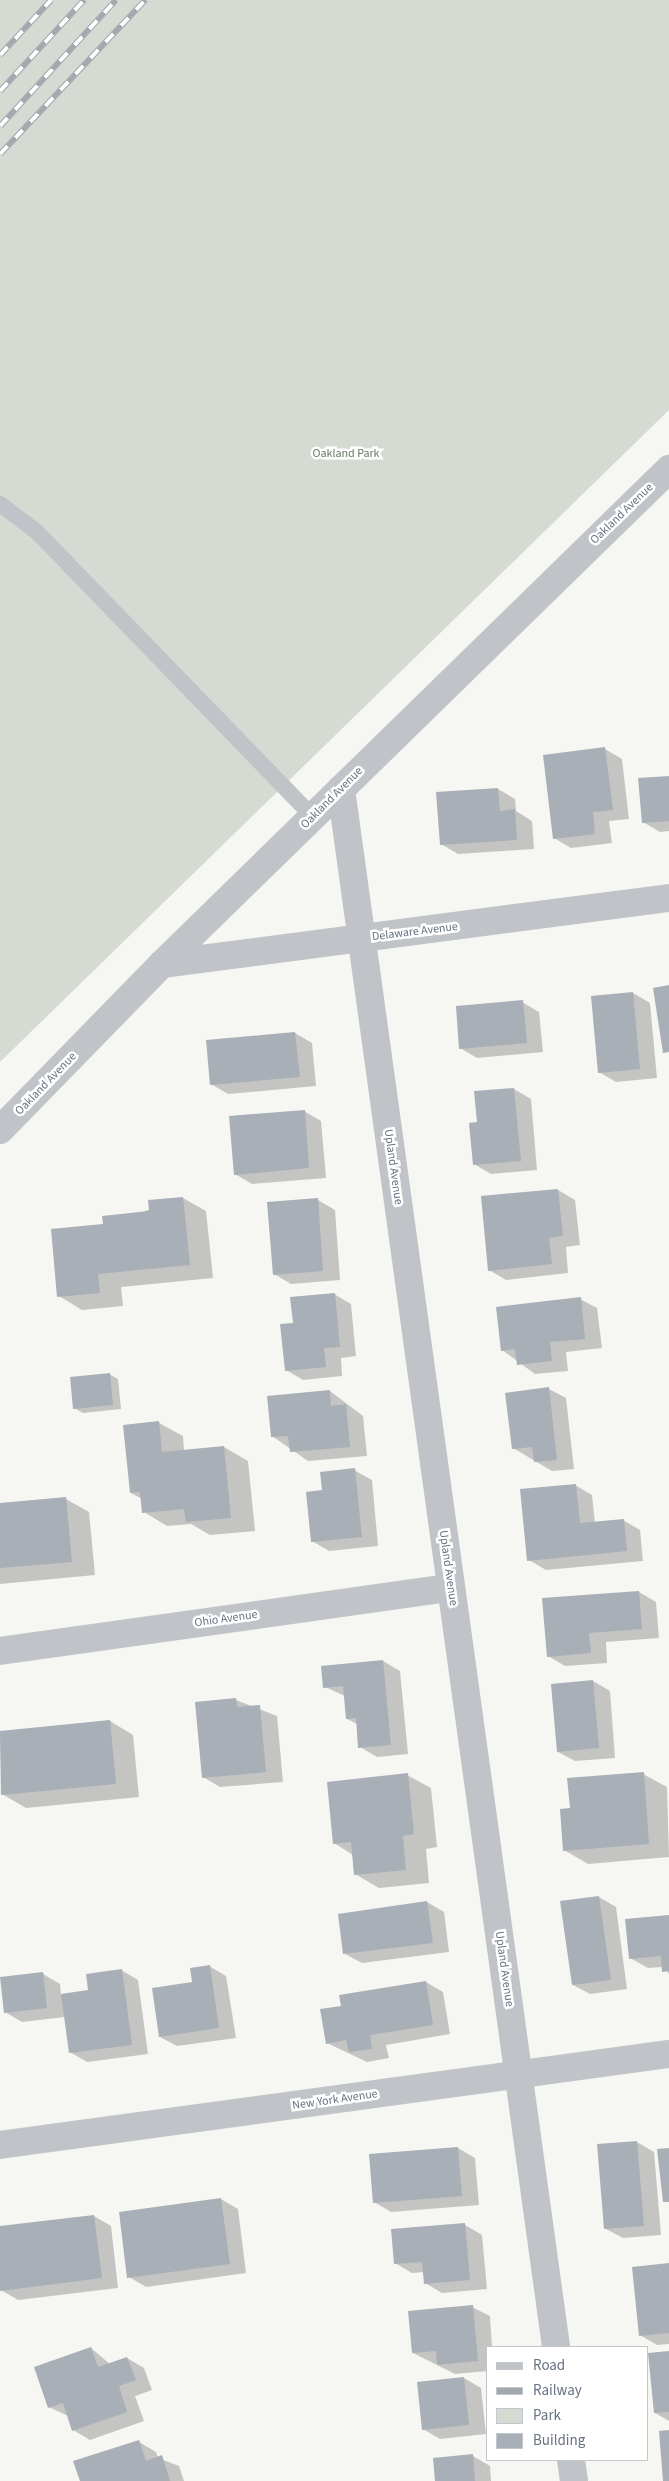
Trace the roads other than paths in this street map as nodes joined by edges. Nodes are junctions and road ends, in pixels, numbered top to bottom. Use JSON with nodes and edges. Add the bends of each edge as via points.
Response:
{"nodes":[{"id":1,"x":669,"y":469,"type":"edge"},
{"id":2,"x":0,"y":504,"type":"edge"},
{"id":3,"x":342,"y":789,"type":"junction"},
{"id":4,"x":313,"y":817,"type":"junction"},
{"id":5,"x":669,"y":898,"type":"edge"},
{"id":6,"x":362,"y":938,"type":"junction"},
{"id":7,"x":162,"y":964,"type":"junction"},
{"id":8,"x":0,"y":1130,"type":"edge"},
{"id":9,"x":451,"y":1588,"type":"junction"},
{"id":10,"x":0,"y":1650,"type":"edge"},
{"id":11,"x":669,"y":2054,"type":"edge"},
{"id":12,"x":518,"y":2075,"type":"junction"},
{"id":13,"x":0,"y":2146,"type":"edge"},
{"id":14,"x":556,"y":2346,"type":"edge"},
{"id":15,"x":571,"y":2461,"type":"edge"},
{"id":16,"x":574,"y":2481,"type":"edge"}],
"edges":[{"from":1,"to":3,"type":"street","name":"Oakland Avenue"},
{"from":2,"to":4,"type":"lane","via":[[37,532]]},
{"from":3,"to":4,"type":"street","name":"Oakland Avenue"},
{"from":3,"to":6,"type":"street","name":"Upland Avenue"},
{"from":4,"to":7,"type":"street","name":"Oakland Avenue"},
{"from":5,"to":6,"type":"street","name":"Delaware Avenue"},
{"from":6,"to":7,"type":"street","name":"Delaware Avenue"},
{"from":6,"to":9,"type":"street","name":"Upland Avenue"},
{"from":7,"to":8,"type":"street","name":"Oakland Avenue"},
{"from":9,"to":10,"type":"street","name":"Ohio Avenue"},
{"from":9,"to":12,"type":"street","name":"Upland Avenue"},
{"from":11,"to":12,"type":"street","name":"New York Avenue"},
{"from":12,"to":13,"type":"street","name":"New York Avenue"},
{"from":12,"to":14,"type":"street","name":"Upland Avenue"},
{"from":15,"to":16,"type":"street"}]}
